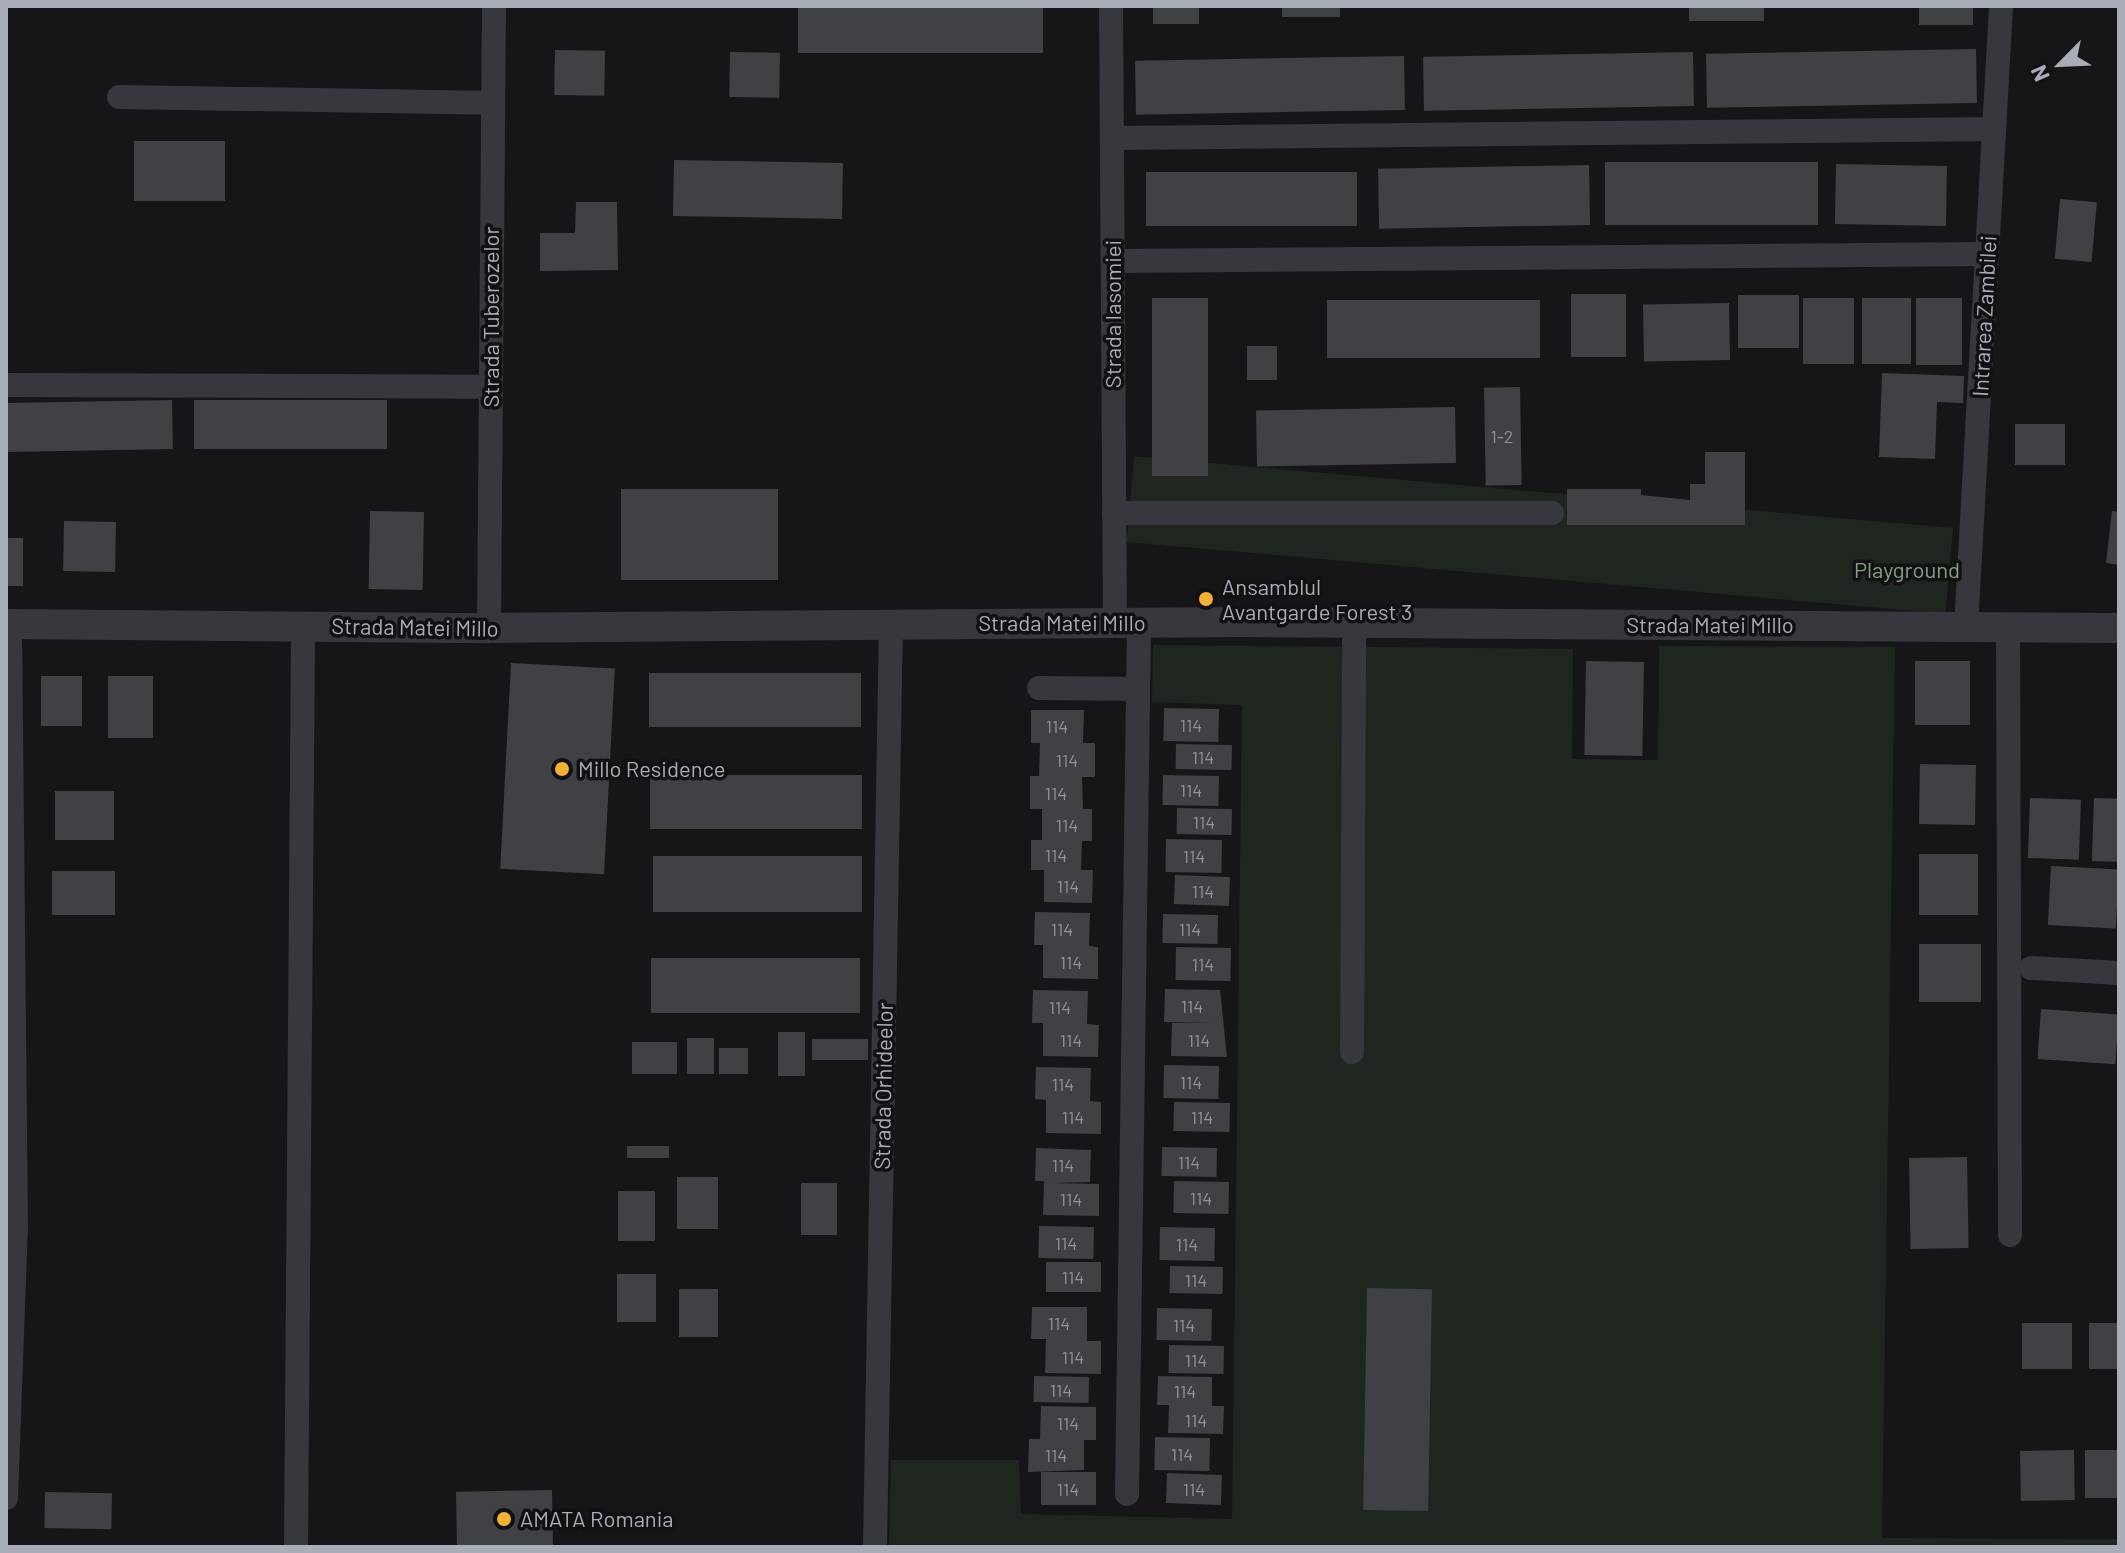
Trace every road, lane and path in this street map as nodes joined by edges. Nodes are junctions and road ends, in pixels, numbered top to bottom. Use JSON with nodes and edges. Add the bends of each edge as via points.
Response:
{"nodes":[{"id":1,"x":494,"y":6,"type":"edge"},
{"id":2,"x":1111,"y":6,"type":"edge"},
{"id":3,"x":2001,"y":6,"type":"edge"},
{"id":4,"x":119,"y":97,"type":"dead end"},
{"id":5,"x":493,"y":103,"type":"junction"},
{"id":6,"x":1994,"y":129,"type":"junction"},
{"id":7,"x":1112,"y":138,"type":"junction"},
{"id":8,"x":1987,"y":254,"type":"junction"},
{"id":9,"x":1113,"y":261,"type":"junction"},
{"id":10,"x":6,"y":385,"type":"edge"},
{"id":11,"x":490,"y":387,"type":"junction"},
{"id":12,"x":1114,"y":513,"type":"junction"},
{"id":13,"x":1552,"y":513,"type":"dead end"},
{"id":14,"x":1127,"y":622,"type":"junction"},
{"id":15,"x":1354,"y":622,"type":"junction"},
{"id":16,"x":8,"y":624,"type":"edge"},
{"id":17,"x":891,"y":625,"type":"junction"},
{"id":18,"x":303,"y":626,"type":"junction"},
{"id":19,"x":1966,"y":627,"type":"junction"},
{"id":20,"x":2008,"y":627,"type":"junction"},
{"id":21,"x":489,"y":628,"type":"junction"},
{"id":22,"x":2119,"y":628,"type":"edge"},
{"id":23,"x":1039,"y":688,"type":"dead end"},
{"id":24,"x":1138,"y":689,"type":"junction"},
{"id":25,"x":2031,"y":968,"type":"dead end"},
{"id":26,"x":2119,"y":973,"type":"edge"},
{"id":27,"x":1352,"y":1052,"type":"dead end"},
{"id":28,"x":2010,"y":1235,"type":"dead end"},
{"id":29,"x":1127,"y":1494,"type":"dead end"},
{"id":30,"x":6,"y":1498,"type":"edge"},
{"id":31,"x":296,"y":1547,"type":"edge"},
{"id":32,"x":875,"y":1547,"type":"edge"}],
"edges":[{"from":1,"to":5,"type":"street","name":"Strada Tuberozelor"},
{"from":2,"to":7,"type":"street","name":"Strada Iasomiei"},
{"from":3,"to":6,"type":"street","name":"Intrarea Zambilei"},
{"from":4,"to":5,"type":"street"},
{"from":5,"to":11,"type":"street","name":"Strada Tuberozelor"},
{"from":6,"to":7,"type":"street"},
{"from":6,"to":8,"type":"street","name":"Intrarea Zambilei"},
{"from":7,"to":9,"type":"street","name":"Strada Iasomiei"},
{"from":8,"to":9,"type":"street"},
{"from":8,"to":19,"type":"street","name":"Intrarea Zambilei"},
{"from":9,"to":12,"type":"street","name":"Strada Iasomiei"},
{"from":10,"to":11,"type":"street"},
{"from":11,"to":21,"type":"street","name":"Strada Tuberozelor"},
{"from":12,"to":13,"type":"street"},
{"from":12,"to":14,"type":"street","name":"Strada Iasomiei"},
{"from":14,"to":15,"type":"street","name":"Strada Matei Millo"},
{"from":14,"to":17,"type":"street","name":"Strada Matei Millo"},
{"from":14,"to":24,"type":"street","name":"Strada Iasomiei"},
{"from":15,"to":19,"type":"street","name":"Strada Matei Millo"},
{"from":15,"to":27,"type":"street"},
{"from":16,"to":18,"type":"street","name":"Strada Matei Millo"},
{"from":16,"to":30,"type":"street","via":[[16,1230]]},
{"from":17,"to":21,"type":"street","name":"Strada Matei Millo"},
{"from":17,"to":32,"type":"street","name":"Strada Orhideelor"},
{"from":18,"to":21,"type":"street","name":"Strada Matei Millo"},
{"from":18,"to":31,"type":"street"},
{"from":19,"to":20,"type":"street","name":"Strada Matei Millo"},
{"from":20,"to":22,"type":"street","name":"Strada Matei Millo"},
{"from":20,"to":28,"type":"street"},
{"from":23,"to":24,"type":"street"},
{"from":24,"to":29,"type":"street","name":"Strada Iasomiei"},
{"from":25,"to":26,"type":"street"}]}
